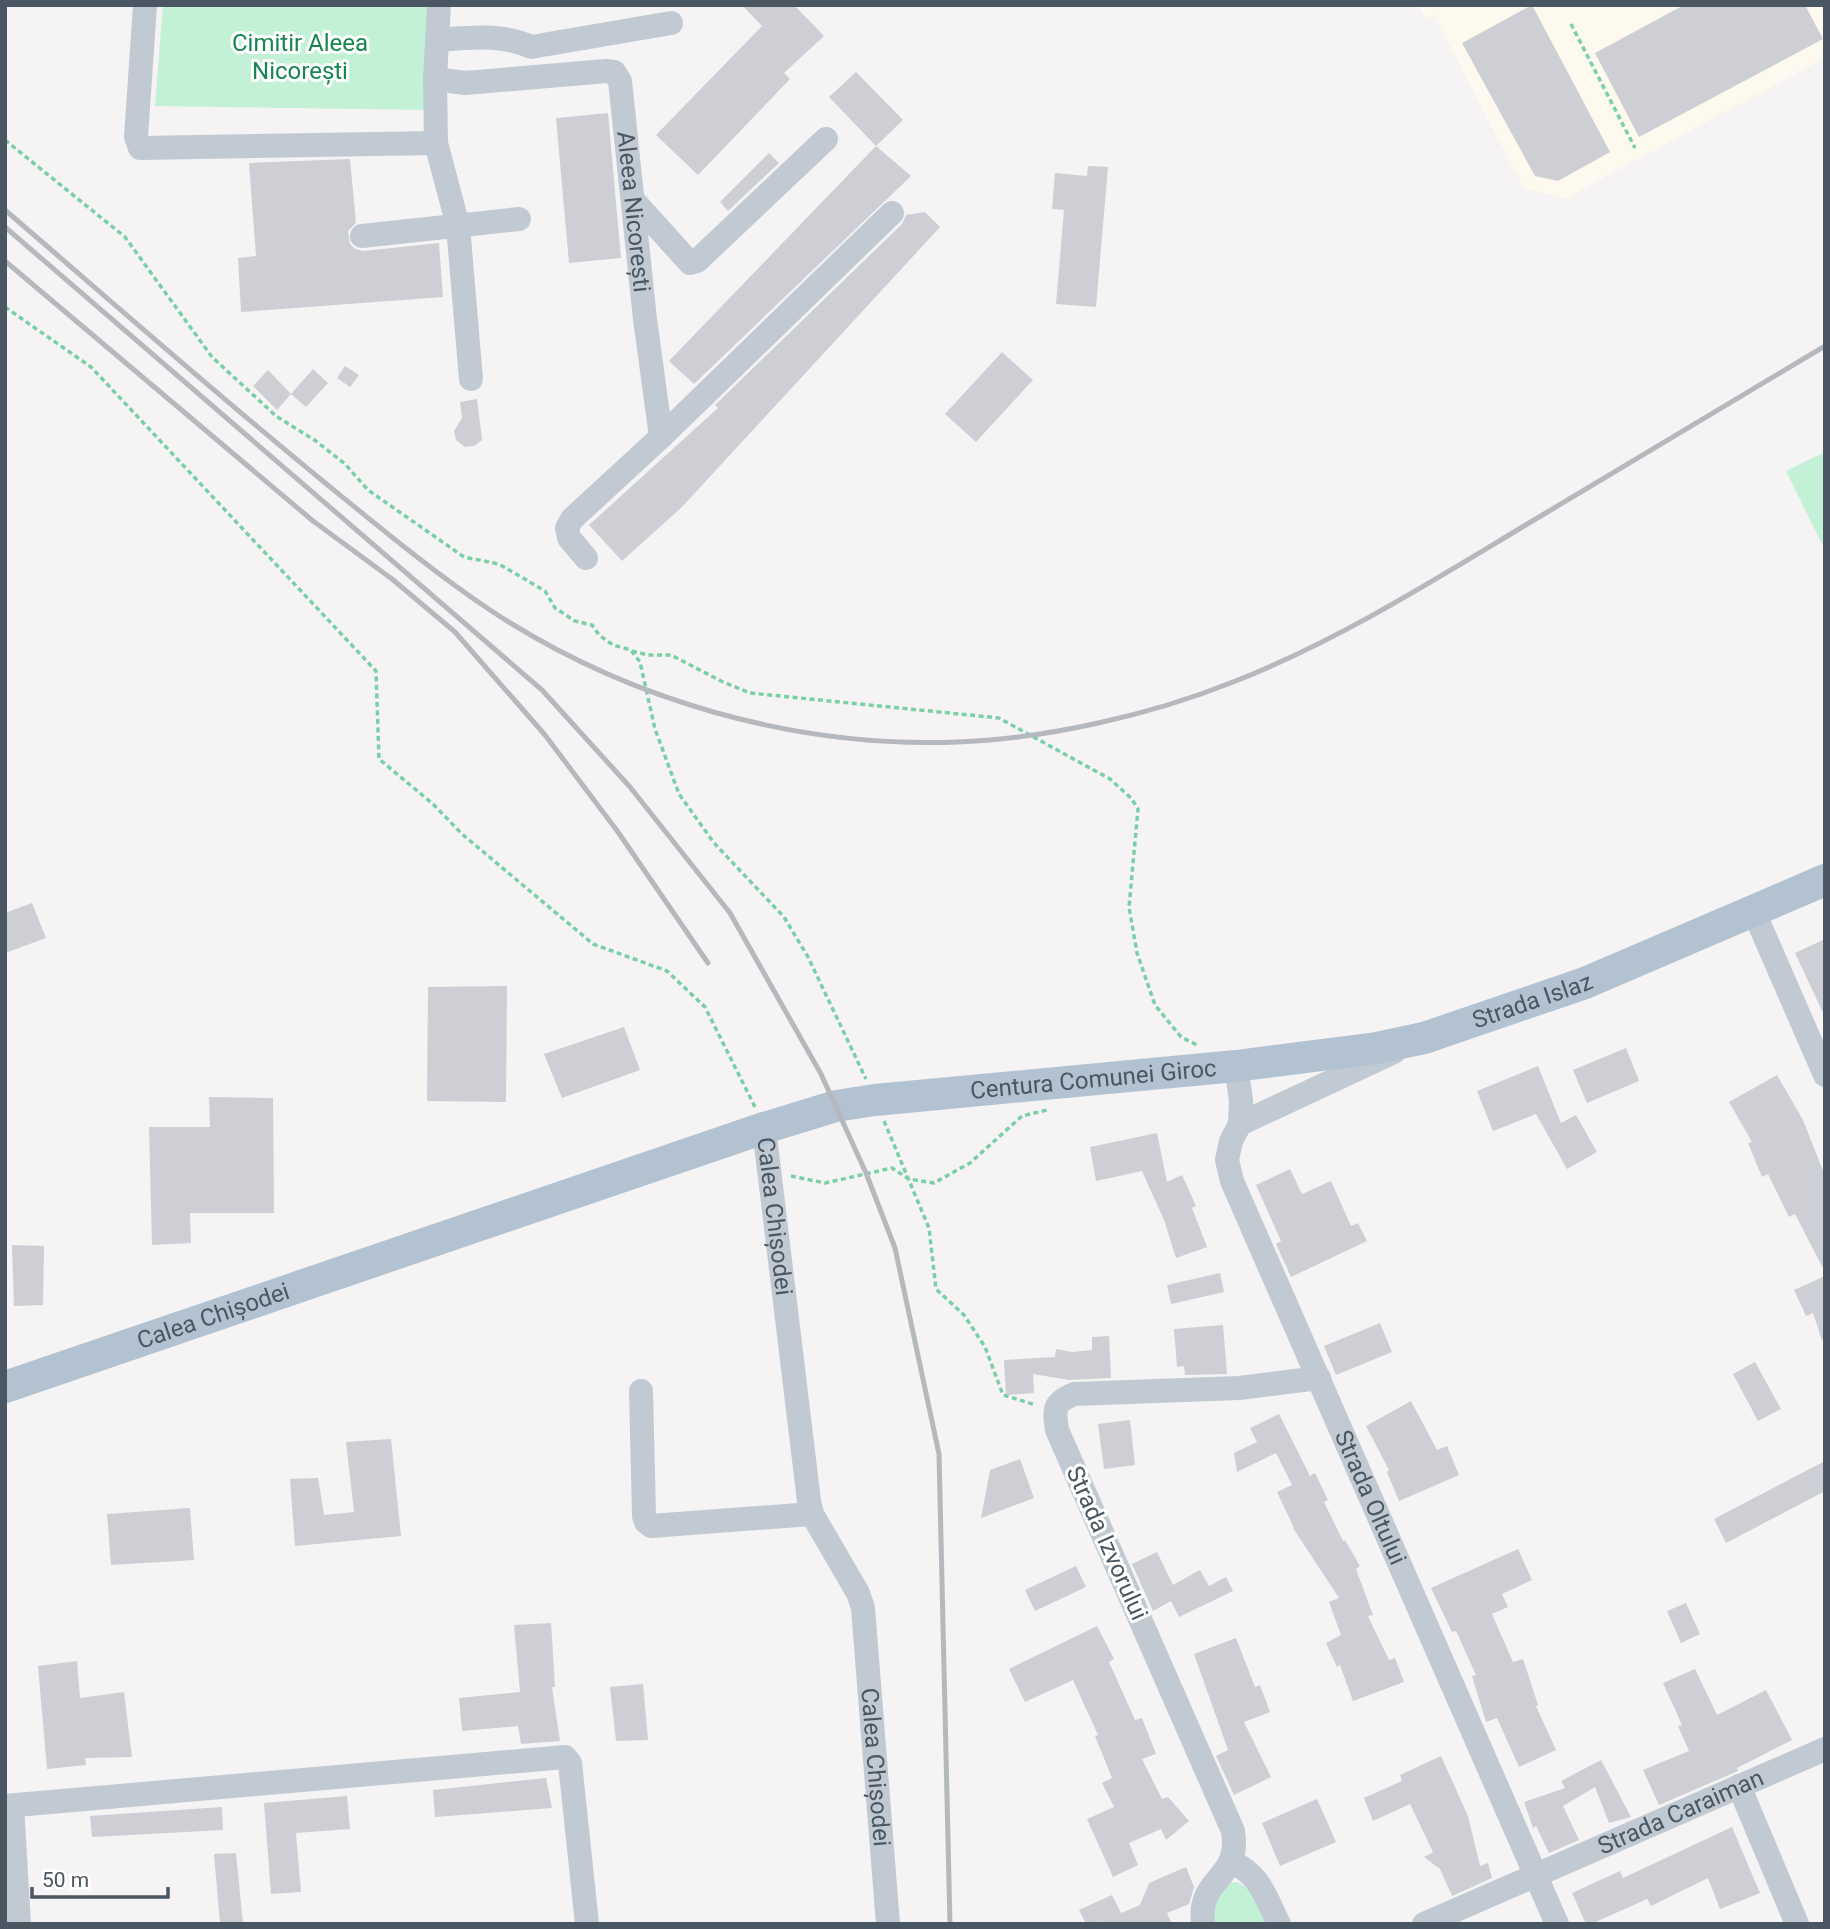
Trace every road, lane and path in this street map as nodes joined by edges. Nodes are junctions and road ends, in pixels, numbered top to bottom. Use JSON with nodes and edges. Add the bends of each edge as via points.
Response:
{"nodes":[{"id":1,"x":145,"y":5,"type":"edge"},
{"id":2,"x":439,"y":5,"type":"edge"},
{"id":3,"x":671,"y":23,"type":"dead end"},
{"id":4,"x":1572,"y":24,"type":"dead end"},
{"id":5,"x":437,"y":40,"type":"junction"},
{"id":6,"x":435,"y":79,"type":"junction"},
{"id":7,"x":827,"y":139,"type":"dead end"},
{"id":8,"x":5,"y":140,"type":"edge"},
{"id":9,"x":436,"y":143,"type":"junction"},
{"id":10,"x":1635,"y":148,"type":"dead end"},
{"id":11,"x":633,"y":200,"type":"junction"},
{"id":12,"x":892,"y":213,"type":"dead end"},
{"id":13,"x":519,"y":219,"type":"dead end"},
{"id":14,"x":457,"y":226,"type":"junction"},
{"id":15,"x":362,"y":236,"type":"dead end"},
{"id":16,"x":5,"y":307,"type":"edge"},
{"id":17,"x":471,"y":379,"type":"dead end"},
{"id":18,"x":661,"y":437,"type":"junction"},
{"id":19,"x":586,"y":558,"type":"dead end"},
{"id":20,"x":631,"y":650,"type":"junction"},
{"id":21,"x":1825,"y":880,"type":"edge"},
{"id":22,"x":1754,"y":912,"type":"junction"},
{"id":23,"x":1424,"y":1038,"type":"junction"},
{"id":24,"x":1203,"y":1048,"type":"dead end"},
{"id":25,"x":1236,"y":1066,"type":"junction"},
{"id":26,"x":1825,"y":1075,"type":"edge"},
{"id":27,"x":875,"y":1100,"type":"junction"},
{"id":28,"x":1049,"y":1110,"type":"dead end"},
{"id":29,"x":1240,"y":1124,"type":"junction"},
{"id":30,"x":764,"y":1128,"type":"junction"},
{"id":31,"x":771,"y":1172,"type":"junction"},
{"id":32,"x":909,"y":1179,"type":"junction"},
{"id":33,"x":1319,"y":1378,"type":"junction"},
{"id":34,"x":5,"y":1387,"type":"edge"},
{"id":35,"x":641,"y":1391,"type":"dead end"},
{"id":36,"x":1055,"y":1412,"type":"junction"},
{"id":37,"x":812,"y":1514,"type":"junction"},
{"id":38,"x":1825,"y":1749,"type":"edge"},
{"id":39,"x":1739,"y":1786,"type":"junction"},
{"id":40,"x":9,"y":1806,"type":"edge"},
{"id":41,"x":1231,"y":1861,"type":"junction"},
{"id":42,"x":1536,"y":1876,"type":"junction"},
{"id":43,"x":19,"y":1924,"type":"edge"},
{"id":44,"x":587,"y":1924,"type":"edge"},
{"id":45,"x":888,"y":1924,"type":"edge"},
{"id":46,"x":1203,"y":1924,"type":"edge"},
{"id":47,"x":1279,"y":1924,"type":"edge"},
{"id":48,"x":1424,"y":1924,"type":"edge"},
{"id":49,"x":1557,"y":1924,"type":"edge"},
{"id":50,"x":1797,"y":1924,"type":"edge"}],
"edges":[{"from":1,"to":9,"type":"street","via":[[136,138],[140,148]]},
{"from":2,"to":5,"type":"street"},
{"from":3,"to":5,"type":"street","via":[[531,47],[496,37]]},
{"from":4,"to":10,"type":"path"},
{"from":5,"to":6,"type":"street"},
{"from":6,"to":9,"type":"street"},
{"from":6,"to":11,"type":"street","name":"Aleea Nicorești","via":[[465,83],[614,72],[620,81]]},
{"from":7,"to":11,"type":"street","via":[[697,261],[690,263]]},
{"from":8,"to":20,"type":"path","via":[[125,237],[212,357],[276,416],[335,457],[368,490],[464,557],[499,564],[545,591],[555,608],[592,625],[612,645]]},
{"from":9,"to":14,"type":"street"},
{"from":11,"to":18,"type":"street","name":"Aleea Nicorești"},
{"from":12,"to":18,"type":"street"},
{"from":13,"to":14,"type":"street"},
{"from":14,"to":15,"type":"street"},
{"from":14,"to":17,"type":"street"},
{"from":16,"to":30,"type":"path","via":[[91,367],[376,671],[379,759],[593,944],[667,971],[705,1007]]},
{"from":18,"to":19,"type":"street","via":[[572,519],[567,528],[569,538]]},
{"from":20,"to":24,"type":"path","via":[[671,655],[750,693],[999,718],[1110,779],[1138,809],[1129,907],[1136,953],[1155,1005],[1181,1037]]},
{"from":20,"to":27,"type":"path","via":[[640,662],[655,729],[680,794],[715,843],[784,917],[808,957]]},
{"from":21,"to":22,"type":"main road","name":"Strada Islaz"},
{"from":22,"to":23,"type":"main road","name":"Strada Islaz","via":[[1585,983]]},
{"from":22,"to":26,"type":"street"},
{"from":23,"to":25,"type":"main road","name":"Centura Comunei Giroc"},
{"from":23,"to":29,"type":"street","name":"Strada Islaz"},
{"from":25,"to":27,"type":"main road","name":"Centura Comunei Giroc"},
{"from":25,"to":29,"type":"street","name":"Strada Oltului"},
{"from":27,"to":30,"type":"main road","name":"Centura Comunei Giroc","via":[[836,1106]]},
{"from":27,"to":32,"type":"path"},
{"from":28,"to":32,"type":"path","via":[[1022,1116],[970,1163],[934,1183]]},
{"from":29,"to":33,"type":"street","name":"Strada Oltului","via":[[1227,1160],[1232,1181]]},
{"from":30,"to":31,"type":"street","name":"Calea Chișodei"},
{"from":30,"to":34,"type":"main road","name":"Calea Chișodei"},
{"from":31,"to":32,"type":"path","via":[[825,1183],[892,1168]]},
{"from":31,"to":37,"type":"street","name":"Calea Chișodei"},
{"from":32,"to":36,"type":"path","via":[[929,1228],[936,1289],[964,1315],[985,1347],[1003,1395]]},
{"from":33,"to":36,"type":"street","via":[[1239,1388],[1073,1394],[1060,1400]]},
{"from":33,"to":42,"type":"street","name":"Strada Oltului"},
{"from":35,"to":37,"type":"street","via":[[644,1516],[651,1526]]},
{"from":36,"to":41,"type":"street","name":"Strada Izvorului","via":[[1057,1430],[1233,1831],[1236,1847]]},
{"from":37,"to":45,"type":"street","name":"Calea Chișodei","via":[[863,1608]]},
{"from":38,"to":39,"type":"street","name":"Strada Caraiman"},
{"from":39,"to":42,"type":"street","name":"Strada Caraiman"},
{"from":39,"to":50,"type":"street"},
{"from":40,"to":43,"type":"street"},
{"from":40,"to":44,"type":"street","via":[[565,1757],[570,1763]]},
{"from":41,"to":46,"type":"street","via":[[1203,1906]]},
{"from":41,"to":47,"type":"street","via":[[1256,1879]]},
{"from":42,"to":48,"type":"street"},
{"from":42,"to":49,"type":"street","name":"Strada Oltului"}]}
